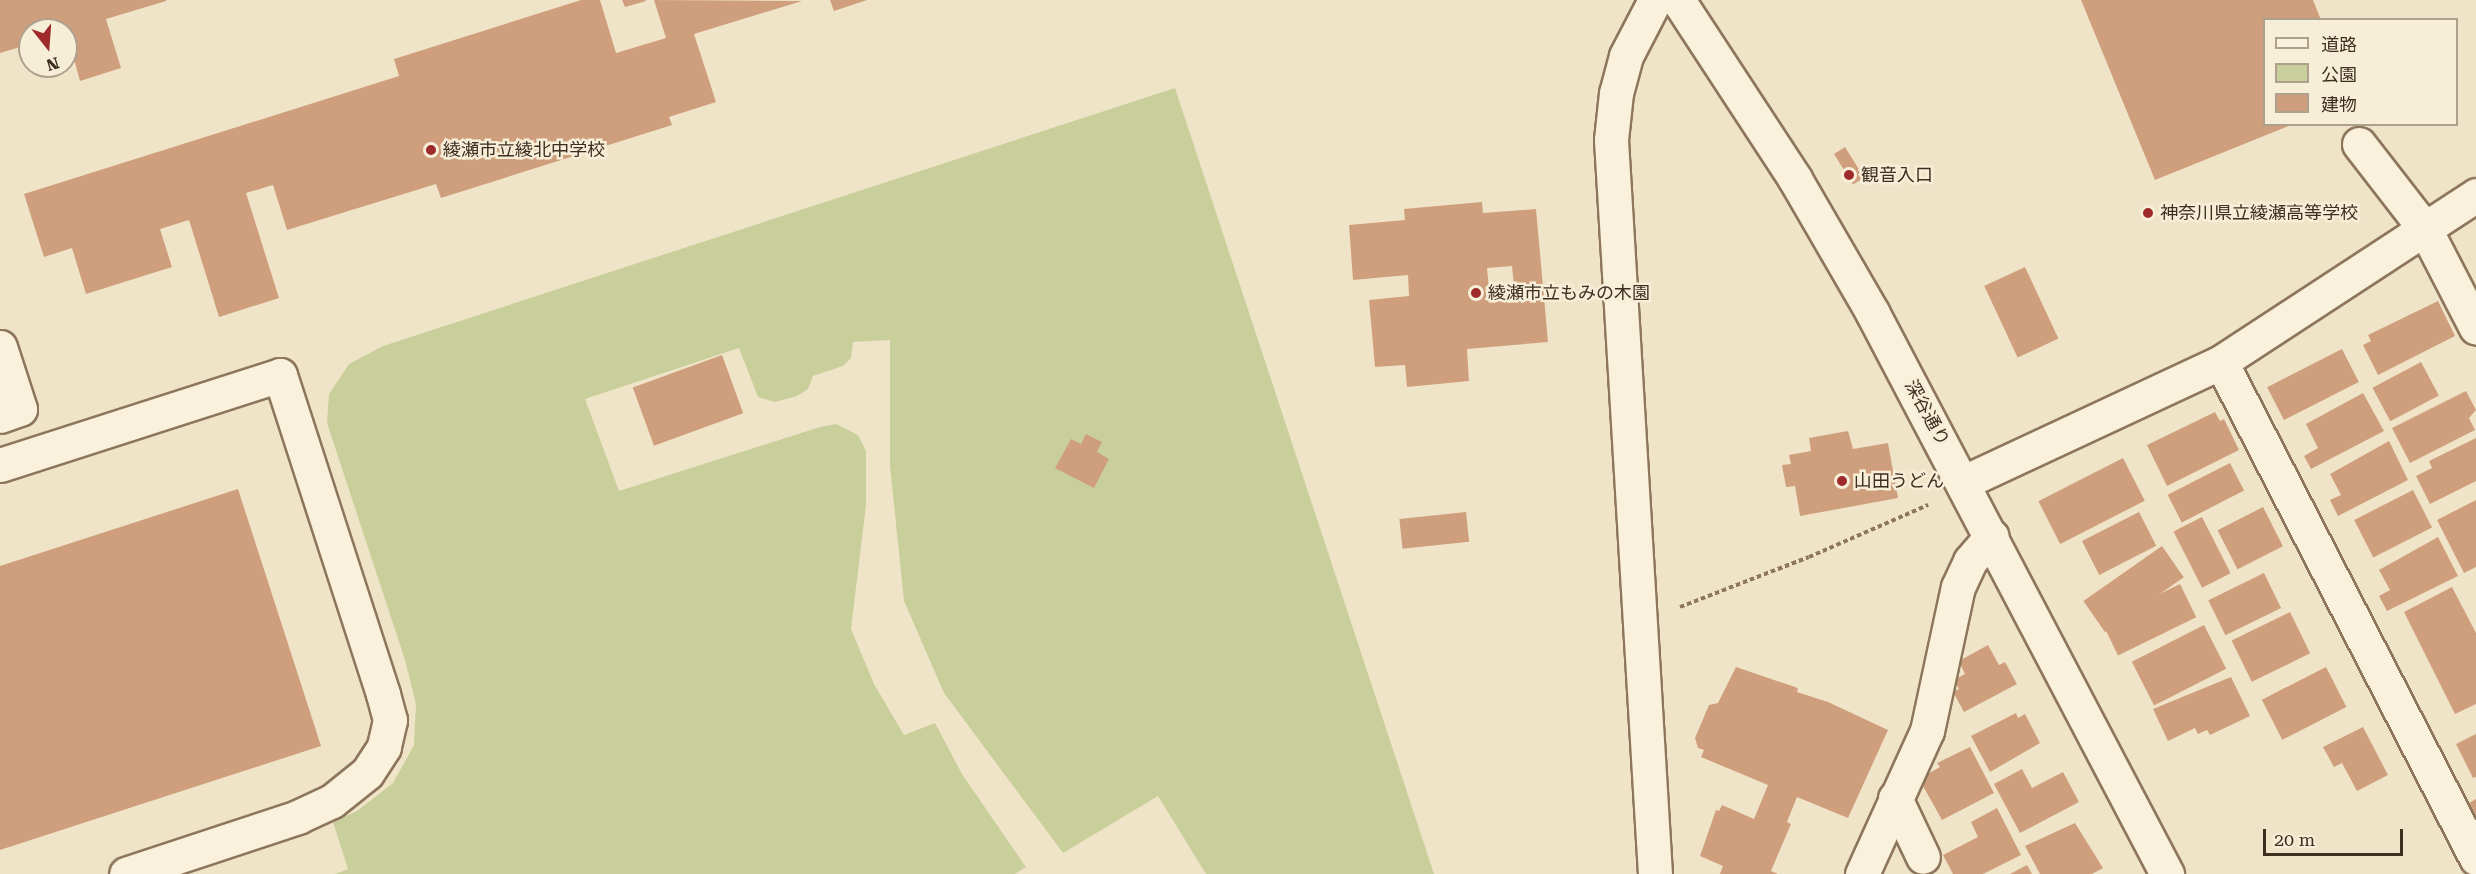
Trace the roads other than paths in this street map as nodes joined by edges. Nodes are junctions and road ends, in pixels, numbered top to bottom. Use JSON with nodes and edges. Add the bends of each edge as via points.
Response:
{"nodes":[{"id":1,"x":1655,"y":0,"type":"edge"},
{"id":2,"x":1678,"y":0,"type":"edge"},
{"id":3,"x":2360,"y":144,"type":"dead end"},
{"id":4,"x":2476,"y":195,"type":"edge"},
{"id":5,"x":2425,"y":229,"type":"junction"},
{"id":6,"x":2476,"y":328,"type":"edge"},
{"id":7,"x":0,"y":347,"type":"edge"},
{"id":8,"x":2221,"y":362,"type":"junction"},
{"id":9,"x":10,"y":412,"type":"edge"},
{"id":10,"x":0,"y":465,"type":"edge"},
{"id":11,"x":1964,"y":483,"type":"junction"},
{"id":12,"x":1992,"y":536,"type":"junction"},
{"id":13,"x":1895,"y":798,"type":"junction"},
{"id":14,"x":1923,"y":857,"type":"dead end"},
{"id":15,"x":2476,"y":858,"type":"edge"},
{"id":16,"x":126,"y":874,"type":"edge"},
{"id":17,"x":1655,"y":874,"type":"edge"},
{"id":18,"x":1862,"y":874,"type":"edge"},
{"id":19,"x":2167,"y":874,"type":"edge"}],
"edges":[{"from":1,"to":17,"type":"street","via":[[1626,56],[1616,93],[1611,140]]},
{"from":2,"to":11,"type":"street","name":"深谷通り","via":[[1718,55],[1795,179]]},
{"from":3,"to":5,"type":"street"},
{"from":4,"to":5,"type":"street"},
{"from":5,"to":6,"type":"street"},
{"from":5,"to":8,"type":"street"},
{"from":7,"to":9,"type":"street"},
{"from":8,"to":11,"type":"street"},
{"from":8,"to":15,"type":"street"},
{"from":10,"to":16,"type":"street","via":[[280,375],[383,694],[390,720],[384,747],[367,773],[332,801],[298,817]]},
{"from":11,"to":12,"type":"street","name":"深谷通り"},
{"from":12,"to":13,"type":"street","via":[[1970,561],[1958,588],[1927,731]]},
{"from":12,"to":19,"type":"street","name":"深谷通り"},
{"from":13,"to":14,"type":"street"},
{"from":13,"to":18,"type":"street"}]}
